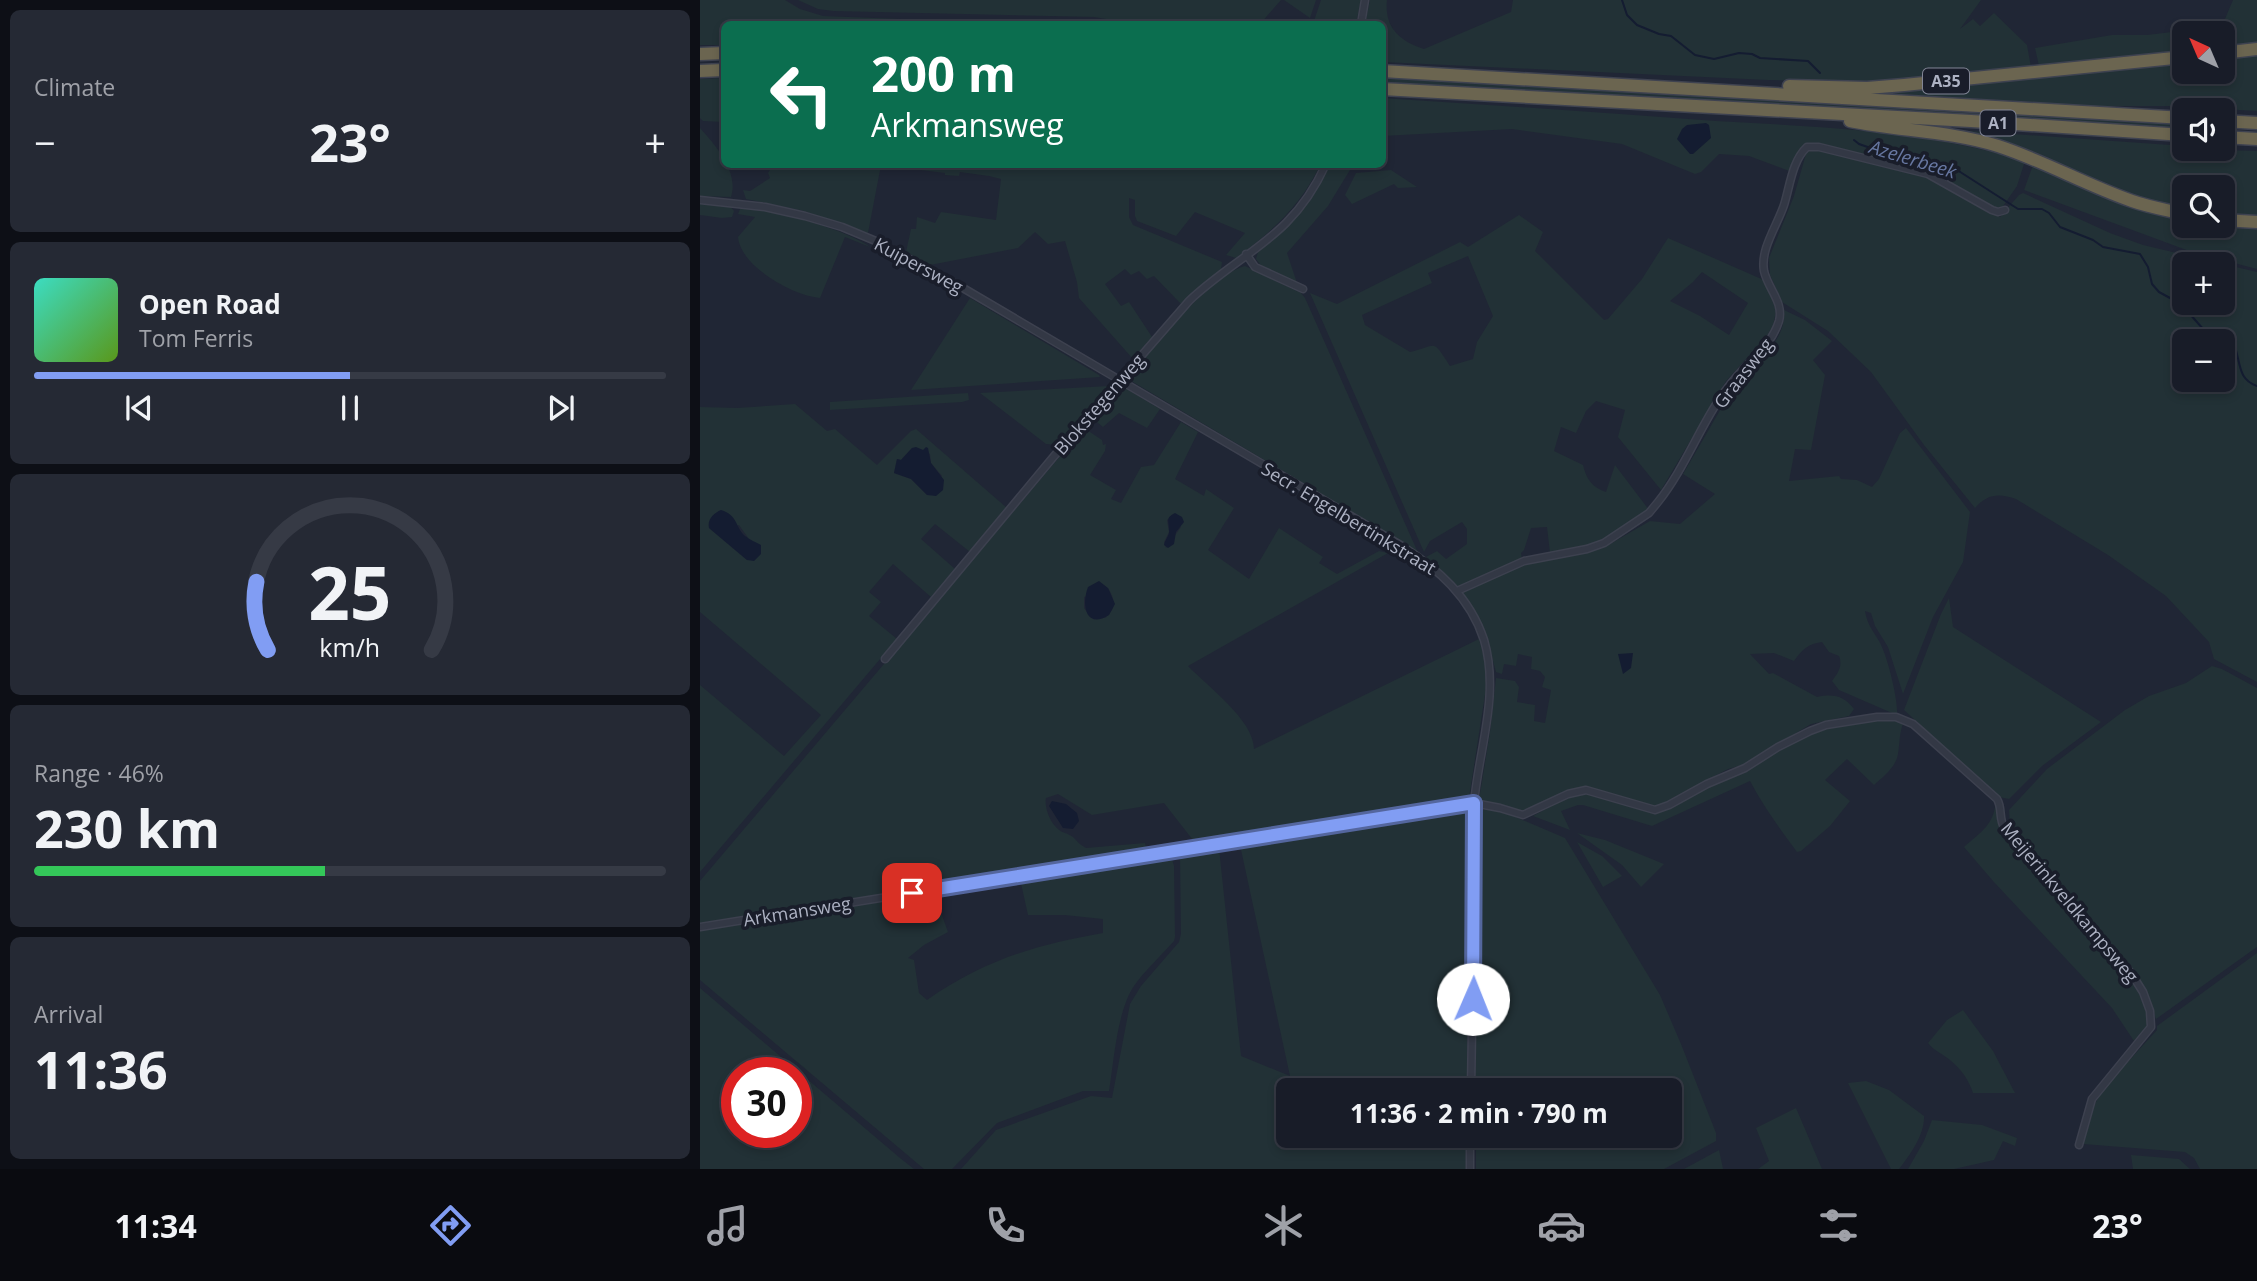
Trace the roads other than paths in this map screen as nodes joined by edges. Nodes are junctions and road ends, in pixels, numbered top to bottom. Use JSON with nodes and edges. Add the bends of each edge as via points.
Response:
{"nodes":[{"id":1,"x":1365,"y":0,"type":"edge"},
{"id":2,"x":1362,"y":21,"type":"edge"},
{"id":3,"x":2257,"y":49,"type":"edge"},
{"id":4,"x":2235,"y":52,"type":"edge"},
{"id":5,"x":721,"y":53,"type":"edge"},
{"id":6,"x":700,"y":54,"type":"edge"},
{"id":7,"x":2172,"y":58,"type":"edge"},
{"id":8,"x":700,"y":71,"type":"edge"},
{"id":9,"x":721,"y":71,"type":"edge"},
{"id":10,"x":1386,"y":71,"type":"edge"},
{"id":11,"x":1386,"y":89,"type":"edge"},
{"id":12,"x":1709,"y":90,"type":"junction"},
{"id":13,"x":1812,"y":113,"type":"junction"},
{"id":14,"x":2172,"y":117,"type":"edge"},
{"id":15,"x":2235,"y":122,"type":"edge"},
{"id":16,"x":2257,"y":123,"type":"edge"},
{"id":17,"x":2172,"y":134,"type":"edge"},
{"id":18,"x":2235,"y":138,"type":"edge"},
{"id":19,"x":2257,"y":139,"type":"edge"},
{"id":20,"x":1324,"y":168,"type":"edge"},
{"id":21,"x":700,"y":200,"type":"edge"},
{"id":22,"x":2005,"y":210,"type":"dead end"},
{"id":23,"x":2172,"y":211,"type":"edge"},
{"id":24,"x":2235,"y":221,"type":"edge"},
{"id":25,"x":2257,"y":222,"type":"edge"},
{"id":26,"x":1246,"y":254,"type":"junction"},
{"id":27,"x":1303,"y":289,"type":"dead end"},
{"id":28,"x":1119,"y":380,"type":"junction"},
{"id":29,"x":1457,"y":591,"type":"junction"},
{"id":30,"x":885,"y":659,"type":"dead end"},
{"id":31,"x":1474,"y":803,"type":"junction"},
{"id":32,"x":700,"y":927,"type":"edge"},
{"id":33,"x":1471,"y":1078,"type":"edge"},
{"id":34,"x":2079,"y":1145,"type":"dead end"},
{"id":35,"x":1471,"y":1148,"type":"edge"},
{"id":36,"x":1470,"y":1169,"type":"edge"}],
"edges":[{"from":1,"to":2,"type":"street"},
{"from":3,"to":4,"type":"highway"},
{"from":5,"to":6,"type":"highway"},
{"from":7,"to":12,"type":"highway","number":"A35","via":[[1867,88],[1742,83]]},
{"from":8,"to":9,"type":"highway"},
{"from":10,"to":12,"type":"highway","number":"A1"},
{"from":11,"to":13,"type":"highway","number":"A1"},
{"from":12,"to":14,"type":"highway","number":"A1"},
{"from":13,"to":17,"type":"highway","number":"A1"},
{"from":13,"to":23,"type":"highway","via":[[1996,146],[2134,202]]},
{"from":15,"to":16,"type":"highway"},
{"from":18,"to":19,"type":"highway"},
{"from":20,"to":26,"type":"street","name":"Blokstegenweg","via":[[1294,214]]},
{"from":21,"to":28,"type":"street","name":"Kuipersweg","via":[[792,213],[878,242]]},
{"from":22,"to":29,"type":"street","name":"Graasweg","via":[[1995,211],[1928,174],[1807,147],[1793,171],[1765,256],[1764,271],[1779,306],[1776,327],[1730,385],[1658,502],[1604,543],[1524,561]]},
{"from":24,"to":25,"type":"highway"},
{"from":26,"to":27,"type":"street","via":[[1255,267]]},
{"from":26,"to":28,"type":"street","name":"Blokstegenweg","via":[[1189,301]]},
{"from":28,"to":29,"type":"street","name":"Secr. Engelbertinkstraat","via":[[1419,556]]},
{"from":28,"to":30,"type":"street","name":"Blokstegenweg"},
{"from":29,"to":31,"type":"street","name":"Secr. Engelbertinkstraat","via":[[1483,639],[1490,673]]},
{"from":31,"to":32,"type":"street","name":"Arkmansweg"},
{"from":31,"to":33,"type":"street","name":"Secr. Engelbertinkstraat"},
{"from":31,"to":34,"type":"street","name":"Meijerinkveldkampsweg","via":[[1523,815],[1586,790],[1655,810],[1818,728],[1877,717],[1896,717],[1913,724],[1997,799],[2002,824],[2143,992],[2152,1023],[2092,1099]]},
{"from":35,"to":36,"type":"street"}]}
